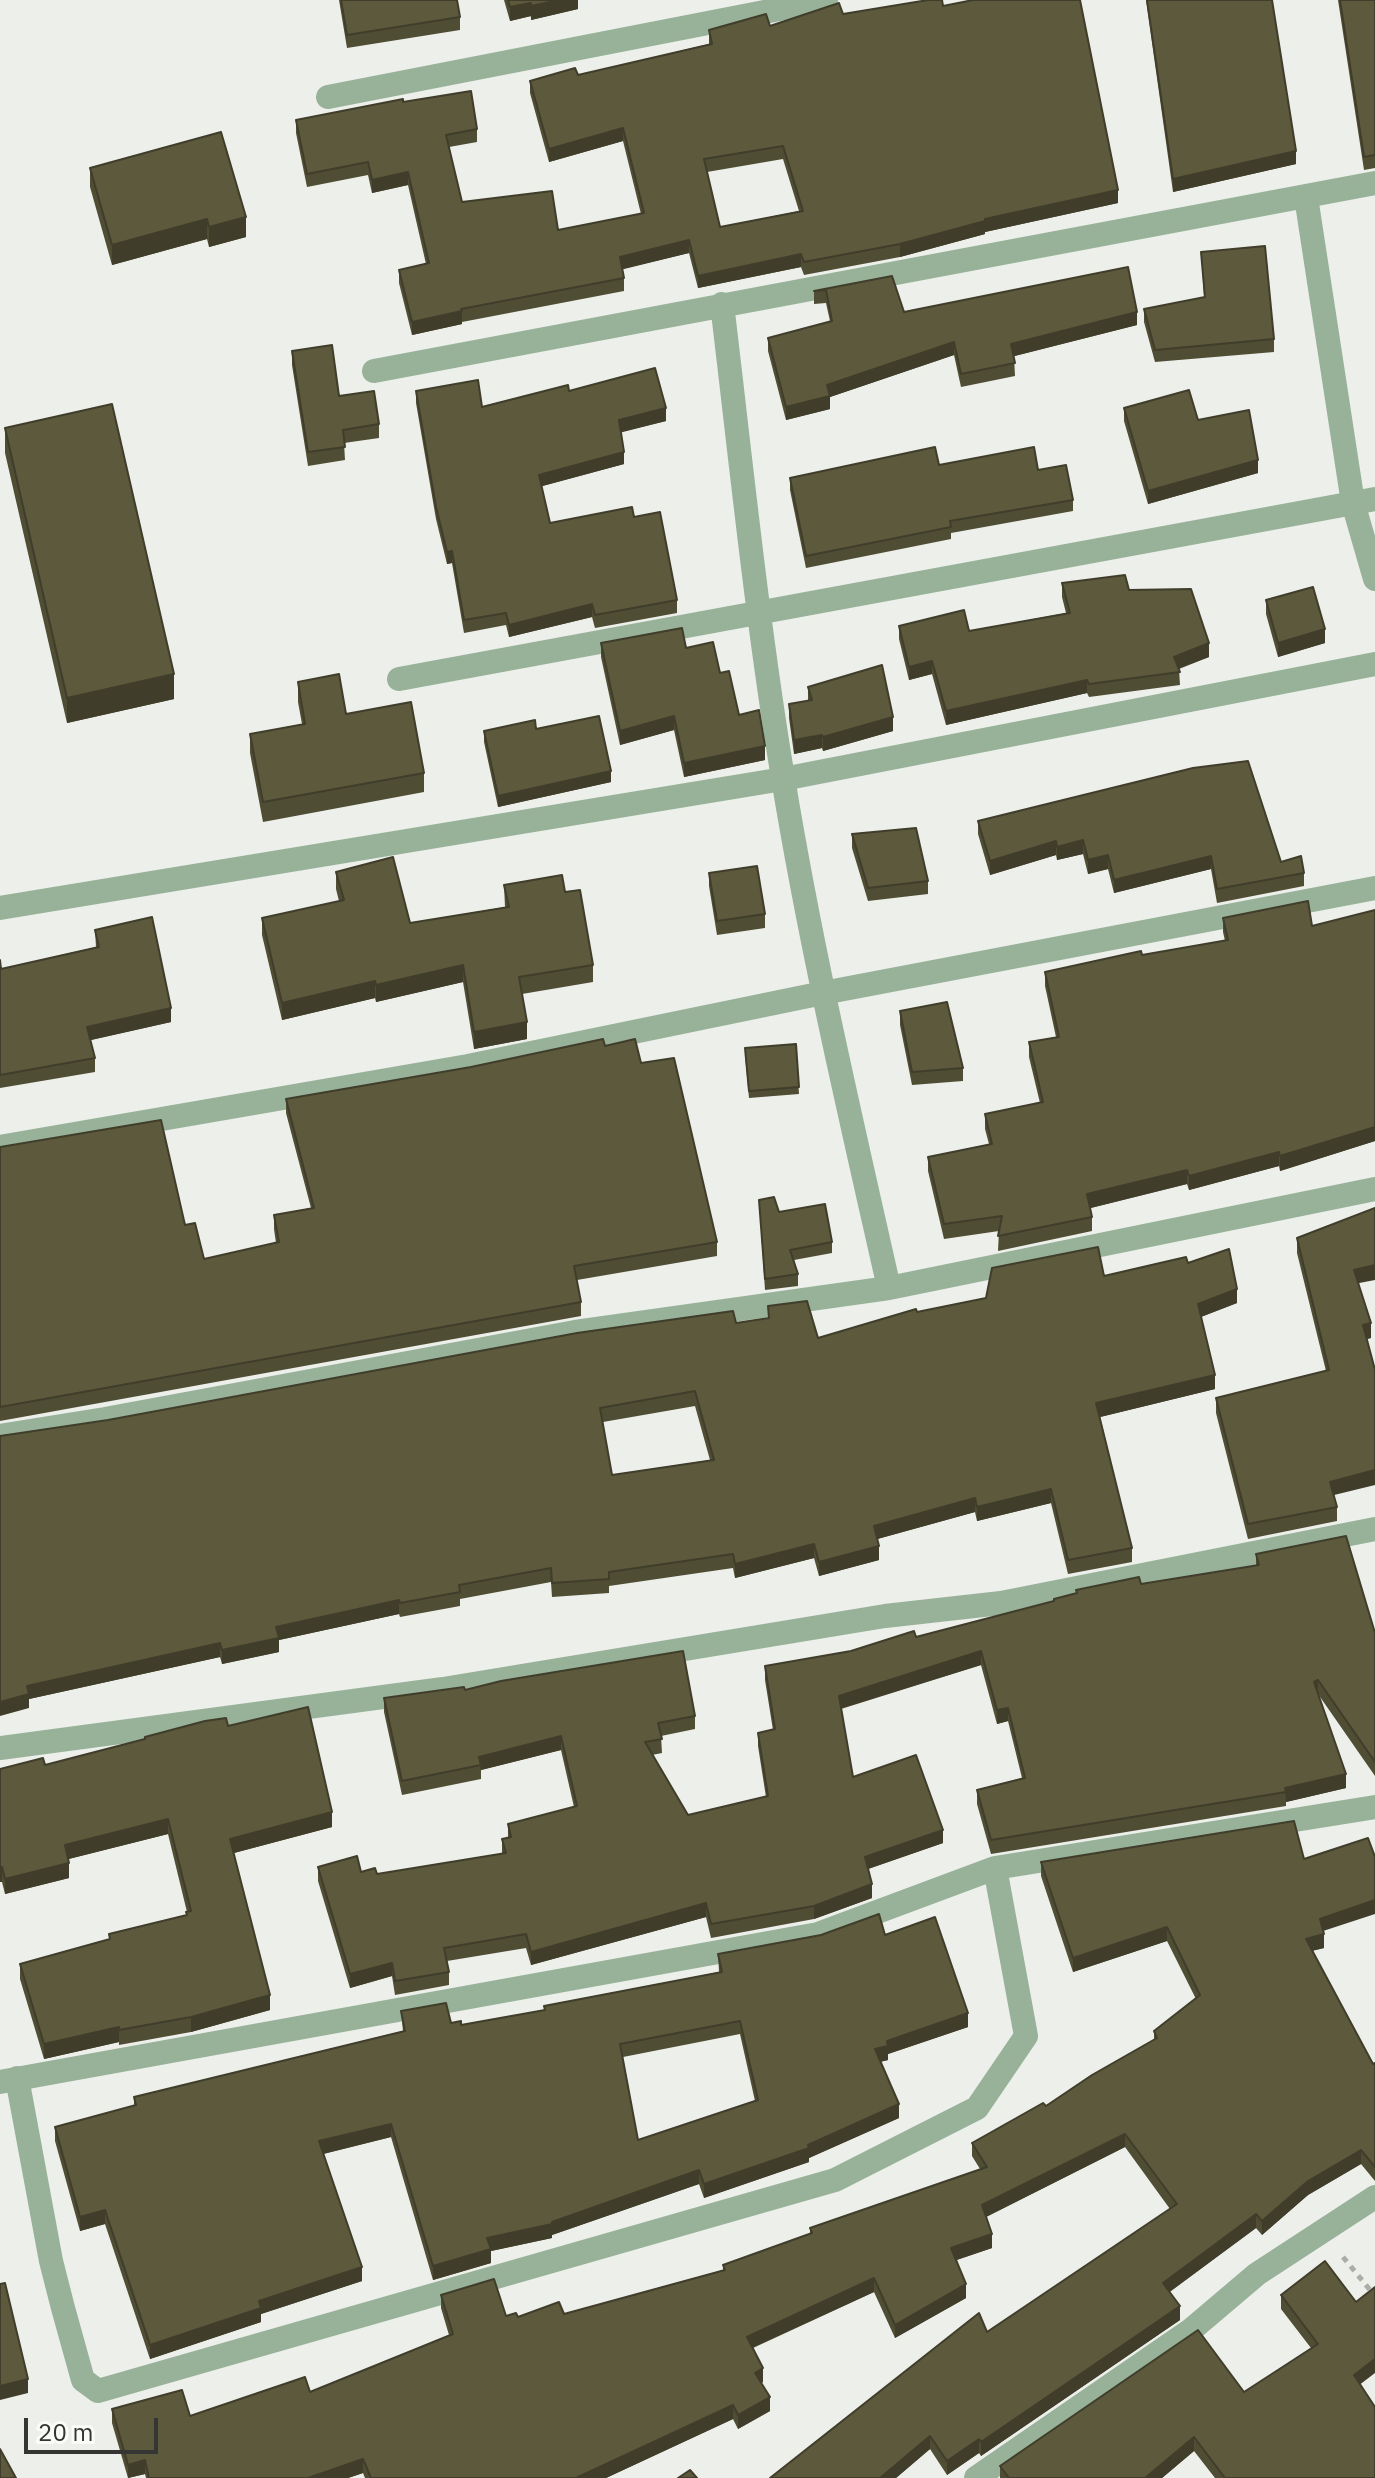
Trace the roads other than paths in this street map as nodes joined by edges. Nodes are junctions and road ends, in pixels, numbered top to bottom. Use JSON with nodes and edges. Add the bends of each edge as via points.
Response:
{"nodes":[{"id":1,"x":826,"y":0,"type":"edge"},
{"id":2,"x":328,"y":97,"type":"dead end"},
{"id":3,"x":1375,"y":183,"type":"edge"},
{"id":4,"x":1306,"y":197,"type":"junction"},
{"id":5,"x":722,"y":304,"type":"junction"},
{"id":6,"x":374,"y":371,"type":"dead end"},
{"id":7,"x":1364,"y":501,"type":"edge"},
{"id":8,"x":1375,"y":579,"type":"edge"},
{"id":9,"x":759,"y":613,"type":"junction"},
{"id":10,"x":1375,"y":664,"type":"edge"},
{"id":11,"x":399,"y":679,"type":"dead end"},
{"id":12,"x":783,"y":779,"type":"junction"},
{"id":13,"x":1375,"y":888,"type":"edge"},
{"id":14,"x":0,"y":908,"type":"edge"},
{"id":15,"x":823,"y":993,"type":"junction"},
{"id":16,"x":0,"y":1147,"type":"edge"},
{"id":17,"x":1375,"y":1189,"type":"edge"},
{"id":18,"x":889,"y":1288,"type":"junction"},
{"id":19,"x":0,"y":1436,"type":"edge"},
{"id":20,"x":1375,"y":1529,"type":"edge"},
{"id":21,"x":0,"y":1748,"type":"edge"},
{"id":22,"x":1375,"y":1807,"type":"edge"},
{"id":23,"x":995,"y":1868,"type":"junction"},
{"id":24,"x":8,"y":2080,"type":"edge"},
{"id":25,"x":1375,"y":2197,"type":"edge"},
{"id":26,"x":976,"y":2478,"type":"edge"}],
"edges":[{"from":1,"to":2,"type":"street"},
{"from":3,"to":4,"type":"street"},
{"from":4,"to":5,"type":"street"},
{"from":4,"to":7,"type":"street"},
{"from":5,"to":6,"type":"street"},
{"from":5,"to":9,"type":"street"},
{"from":7,"to":8,"type":"street"},
{"from":7,"to":9,"type":"street"},
{"from":9,"to":11,"type":"street"},
{"from":9,"to":12,"type":"street"},
{"from":10,"to":12,"type":"street"},
{"from":12,"to":14,"type":"street"},
{"from":12,"to":15,"type":"street"},
{"from":13,"to":15,"type":"street"},
{"from":15,"to":16,"type":"street","via":[[468,1066]]},
{"from":15,"to":18,"type":"street"},
{"from":17,"to":18,"type":"street"},
{"from":18,"to":19,"type":"street","via":[[575,1332]]},
{"from":20,"to":21,"type":"street","via":[[1001,1603],[885,1616],[443,1689]]},
{"from":22,"to":23,"type":"street"},
{"from":23,"to":24,"type":"street","via":[[818,1934]]},
{"from":23,"to":24,"type":"street","via":[[1026,2036],[977,2108],[835,2180],[98,2391],[83,2380]]},
{"from":25,"to":26,"type":"street","via":[[1257,2274],[1191,2330]]}]}
